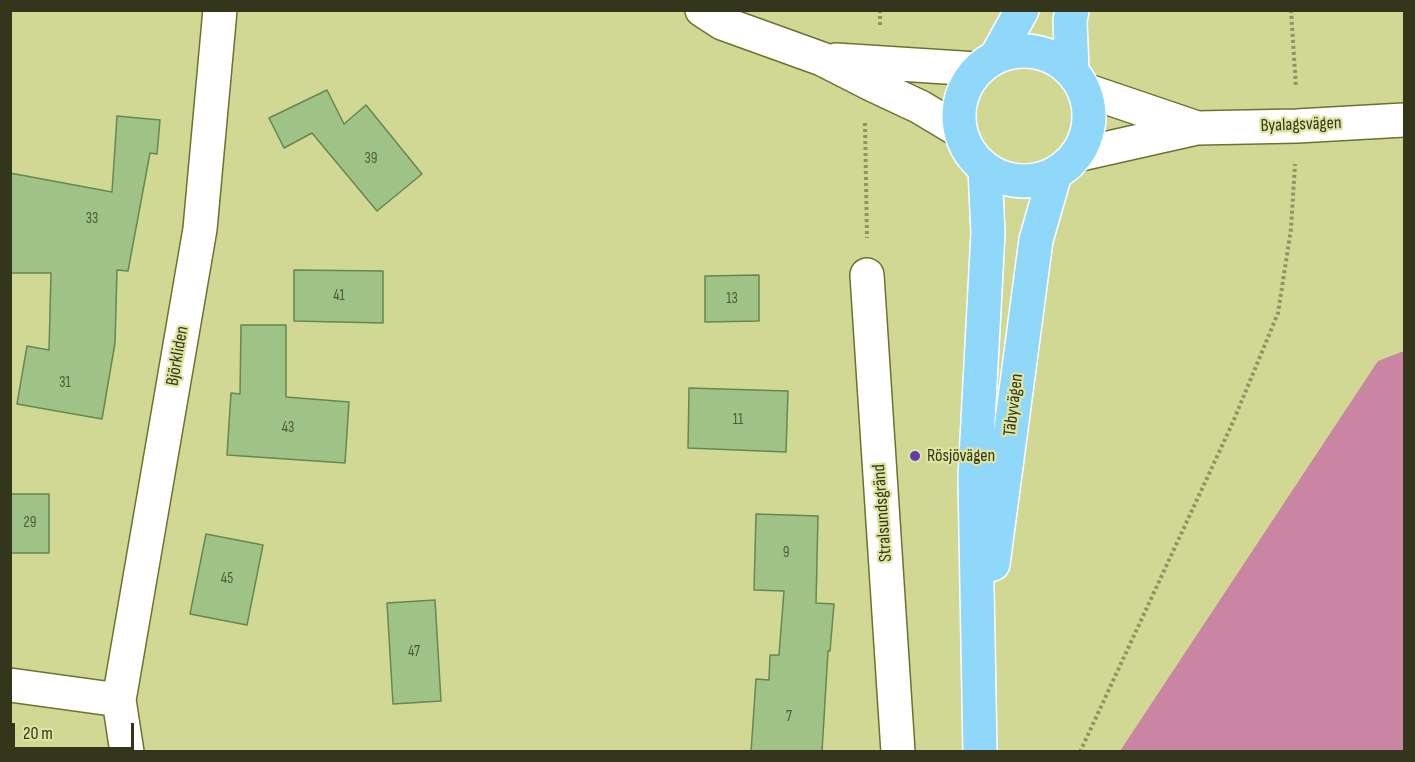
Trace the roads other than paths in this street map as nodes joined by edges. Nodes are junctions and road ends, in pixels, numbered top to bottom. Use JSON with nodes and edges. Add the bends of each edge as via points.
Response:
{"nodes":[{"id":1,"x":220,"y":10,"type":"edge"},
{"id":2,"x":702,"y":10,"type":"edge"},
{"id":3,"x":1022,"y":10,"type":"edge"},
{"id":4,"x":1072,"y":10,"type":"edge"},
{"id":5,"x":822,"y":59,"type":"junction"},
{"id":6,"x":987,"y":63,"type":"junction"},
{"id":7,"x":1078,"y":80,"type":"junction"},
{"id":8,"x":1404,"y":120,"type":"edge"},
{"id":9,"x":1197,"y":128,"type":"junction"},
{"id":10,"x":960,"y":131,"type":"junction"},
{"id":11,"x":1066,"y":164,"type":"junction"},
{"id":12,"x":985,"y":169,"type":"junction"},
{"id":13,"x":867,"y":275,"type":"road end"},
{"id":14,"x":979,"y":673,"type":"junction"},
{"id":15,"x":10,"y":685,"type":"edge"},
{"id":16,"x":119,"y":700,"type":"junction"},
{"id":17,"x":126,"y":752,"type":"edge"},
{"id":18,"x":898,"y":752,"type":"edge"},
{"id":19,"x":980,"y":752,"type":"edge"}],
"edges":[{"from":1,"to":16,"type":"street","name":"Björkliden","via":[[200,229]]},
{"from":2,"to":5,"type":"street","via":[[722,23]]},
{"from":3,"to":6,"type":"main road"},
{"from":4,"to":7,"type":"main road","name":"Täbyvägen"},
{"from":5,"to":6,"type":"street"},
{"from":5,"to":10,"type":"street"},
{"from":6,"to":7,"type":"main road","via":[[1018,50],[1041,52],[1054,57]]},
{"from":6,"to":10,"type":"main road","via":[[964,88],[958,110]]},
{"from":7,"to":9,"type":"street","name":"Byalagsvägen"},
{"from":7,"to":11,"type":"main road","name":"Täbyvägen","via":[[1090,112],[1087,135]]},
{"from":8,"to":9,"type":"street","name":"Byalagsvägen"},
{"from":9,"to":11,"type":"street","name":"Byalagsvägen"},
{"from":10,"to":12,"type":"main road","via":[[969,152]]},
{"from":11,"to":12,"type":"main road","via":[[1034,181],[1011,180]]},
{"from":11,"to":14,"type":"main road","name":"Täbyvägen","via":[[1036,240]]},
{"from":12,"to":14,"type":"main road","name":"Täbyvägen","via":[[987,233],[975,477]]},
{"from":13,"to":18,"type":"street","name":"Stralsundsgränd"},
{"from":14,"to":19,"type":"main road","name":"Täbyvägen"},
{"from":15,"to":16,"type":"street"},
{"from":16,"to":17,"type":"street","name":"Björkliden"}]}
